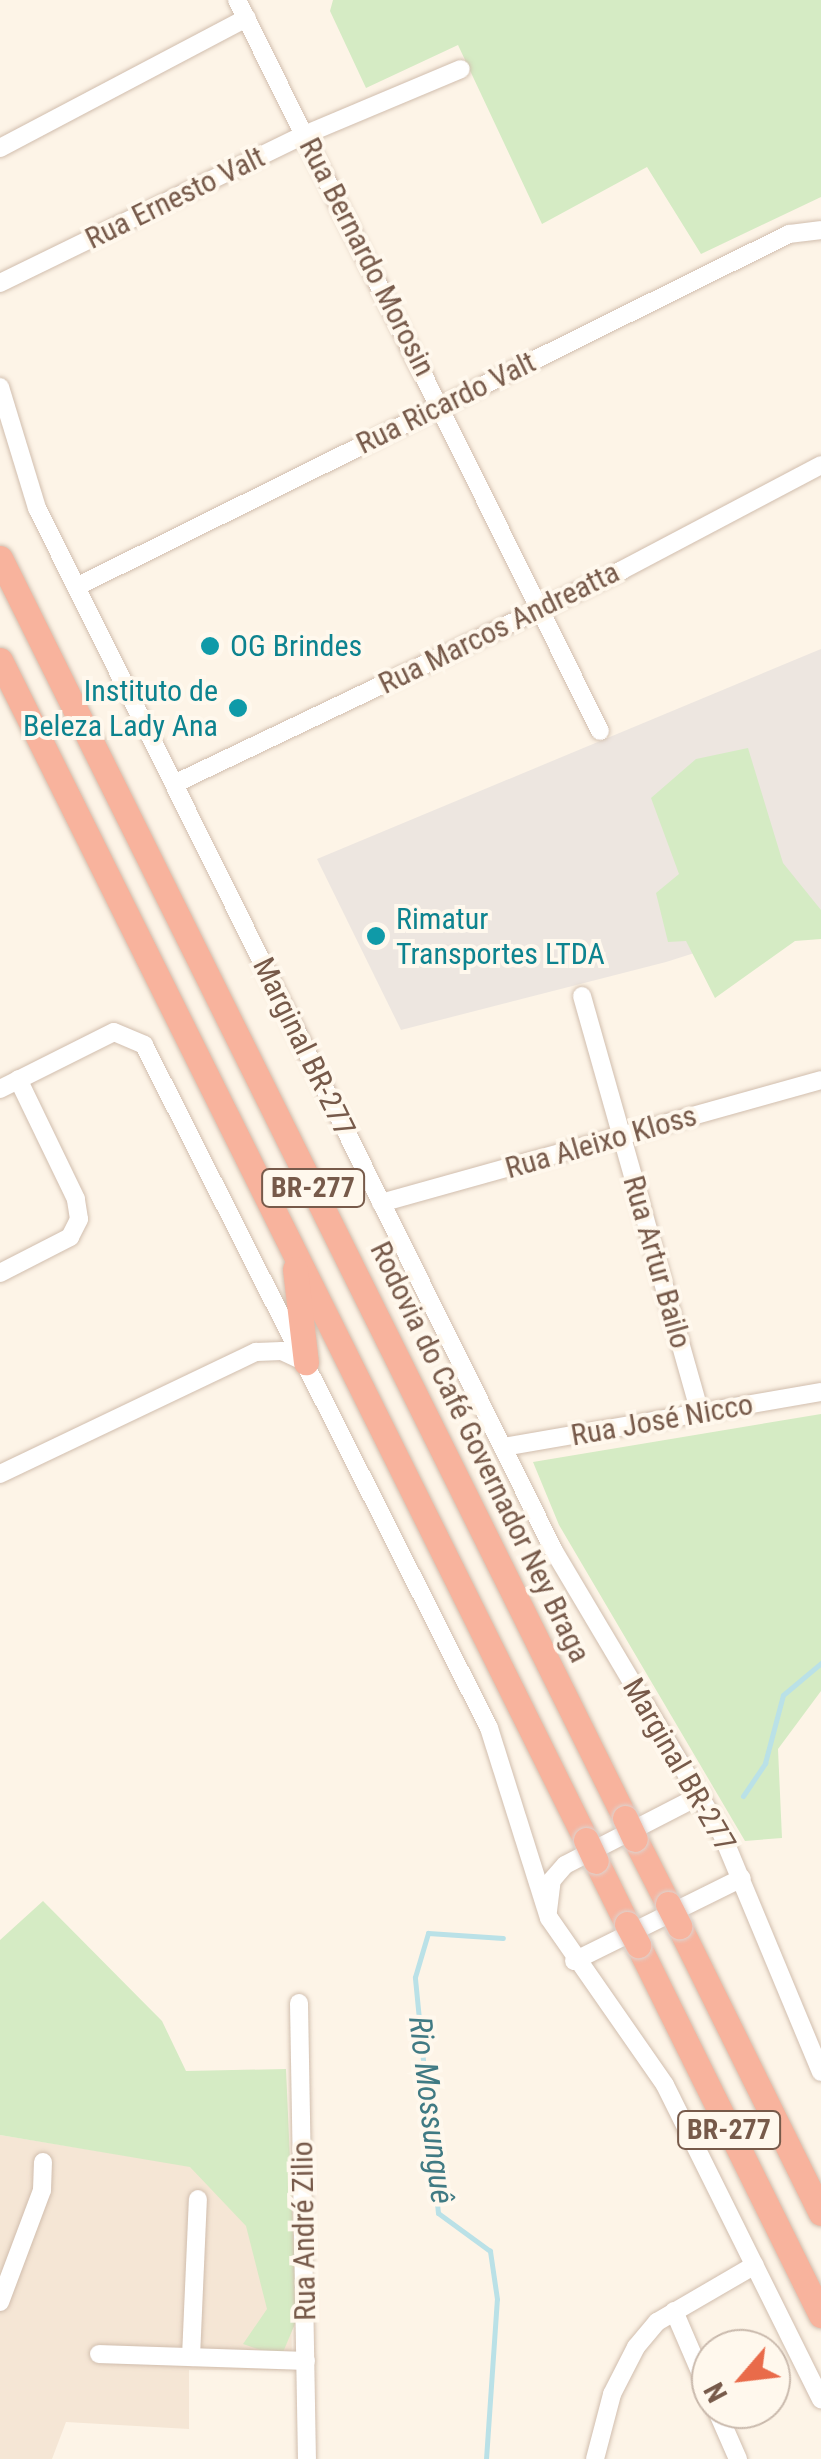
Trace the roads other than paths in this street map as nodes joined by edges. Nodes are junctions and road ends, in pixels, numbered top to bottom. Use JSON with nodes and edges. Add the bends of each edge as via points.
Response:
{"nodes":[{"id":1,"x":237,"y":0,"type":"edge"},
{"id":2,"x":247,"y":18,"type":"junction"},
{"id":3,"x":460,"y":69,"type":"dead end"},
{"id":4,"x":304,"y":135,"type":"junction"},
{"id":5,"x":0,"y":148,"type":"edge"},
{"id":6,"x":820,"y":230,"type":"edge"},
{"id":7,"x":0,"y":282,"type":"edge"},
{"id":8,"x":0,"y":387,"type":"edge"},
{"id":9,"x":442,"y":404,"type":"junction"},
{"id":10,"x":821,"y":465,"type":"edge"},
{"id":11,"x":0,"y":558,"type":"edge"},
{"id":12,"x":76,"y":586,"type":"junction"},
{"id":13,"x":540,"y":609,"type":"junction"},
{"id":14,"x":0,"y":660,"type":"edge"},
{"id":15,"x":600,"y":731,"type":"dead end"},
{"id":16,"x":174,"y":784,"type":"junction"},
{"id":17,"x":582,"y":996,"type":"dead end"},
{"id":18,"x":18,"y":1080,"type":"junction"},
{"id":19,"x":821,"y":1080,"type":"edge"},
{"id":20,"x":0,"y":1089,"type":"edge"},
{"id":21,"x":622,"y":1136,"type":"junction"},
{"id":22,"x":382,"y":1203,"type":"junction"},
{"id":23,"x":292,"y":1249,"type":"junction"},
{"id":24,"x":0,"y":1273,"type":"edge"},
{"id":25,"x":306,"y":1362,"type":"junction"},
{"id":26,"x":821,"y":1392,"type":"edge"},
{"id":27,"x":700,"y":1414,"type":"junction"},
{"id":28,"x":503,"y":1447,"type":"junction"},
{"id":29,"x":0,"y":1474,"type":"edge"},
{"id":30,"x":701,"y":1794,"type":"junction"},
{"id":31,"x":742,"y":1878,"type":"junction"},
{"id":32,"x":548,"y":1918,"type":"junction"},
{"id":33,"x":574,"y":1961,"type":"junction"},
{"id":34,"x":298,"y":2003,"type":"dead end"},
{"id":35,"x":821,"y":2072,"type":"edge"},
{"id":36,"x":43,"y":2162,"type":"dead end"},
{"id":37,"x":198,"y":2199,"type":"dead end"},
{"id":38,"x":821,"y":2213,"type":"edge"},
{"id":39,"x":755,"y":2265,"type":"junction"},
{"id":40,"x":0,"y":2302,"type":"edge"},
{"id":41,"x":674,"y":2311,"type":"junction"},
{"id":42,"x":821,"y":2315,"type":"edge"},
{"id":43,"x":691,"y":2350,"type":"edge"},
{"id":44,"x":99,"y":2354,"type":"dead end"},
{"id":45,"x":191,"y":2357,"type":"junction"},
{"id":46,"x":306,"y":2361,"type":"junction"},
{"id":47,"x":821,"y":2399,"type":"edge"},
{"id":48,"x":725,"y":2429,"type":"edge"},
{"id":49,"x":307,"y":2459,"type":"edge"},
{"id":50,"x":596,"y":2459,"type":"edge"},
{"id":51,"x":738,"y":2459,"type":"edge"}],
"edges":[{"from":1,"to":2,"type":"street","name":"Rua Bernardo Morosin"},
{"from":2,"to":4,"type":"street","name":"Rua Bernardo Morosin"},
{"from":2,"to":5,"type":"street"},
{"from":3,"to":4,"type":"street","name":"Rua Ernesto Valt"},
{"from":4,"to":7,"type":"street","name":"Rua Ernesto Valt"},
{"from":4,"to":9,"type":"street","name":"Rua Bernardo Morosin"},
{"from":6,"to":9,"type":"street","name":"Rua Ricardo Valt","via":[[789,234]]},
{"from":8,"to":12,"type":"street","name":"Marginal BR-277","via":[[21,472]]},
{"from":9,"to":12,"type":"street","name":"Rua Ricardo Valt"},
{"from":9,"to":13,"type":"street","name":"Rua Bernardo Morosin"},
{"from":10,"to":13,"type":"street","name":"Rua Marcos Andreatta"},
{"from":11,"to":38,"type":"highway","name":"Rodovia do Café Governador Ney Braga","number":"BR-277"},
{"from":12,"to":16,"type":"street","name":"Marginal BR-277"},
{"from":13,"to":15,"type":"street","name":"Rua Bernardo Morosin"},
{"from":13,"to":16,"type":"street","name":"Rua Marcos Andreatta"},
{"from":14,"to":23,"type":"highway","number":"BR-277"},
{"from":16,"to":22,"type":"street","name":"Marginal BR-277"},
{"from":17,"to":21,"type":"street","name":"Rua Artur Bailo"},
{"from":18,"to":20,"type":"street"},
{"from":18,"to":24,"type":"street","via":[[76,1199],[79,1219],[70,1237]]},
{"from":18,"to":25,"type":"street","via":[[114,1032],[144,1046]]},
{"from":19,"to":21,"type":"street","name":"Rua Aleixo Kloss"},
{"from":21,"to":22,"type":"street","name":"Rua Aleixo Kloss"},
{"from":21,"to":27,"type":"street","name":"Rua Artur Bailo"},
{"from":22,"to":28,"type":"street","name":"Marginal BR-277"},
{"from":23,"to":25,"type":"highway"},
{"from":23,"to":42,"type":"highway","number":"BR-277"},
{"from":25,"to":29,"type":"street","via":[[282,1351],[256,1352]]},
{"from":25,"to":32,"type":"street","via":[[489,1728]]},
{"from":26,"to":27,"type":"street","name":"Rua José Nicco"},
{"from":27,"to":28,"type":"street","name":"Rua José Nicco"},
{"from":28,"to":30,"type":"street","name":"Marginal BR-277","via":[[572,1585]]},
{"from":30,"to":31,"type":"street","name":"Marginal BR-277"},
{"from":30,"to":32,"type":"street","via":[[565,1865],[552,1880]]},
{"from":31,"to":33,"type":"street"},
{"from":31,"to":35,"type":"street","name":"Marginal BR-277"},
{"from":32,"to":33,"type":"street"},
{"from":33,"to":39,"type":"street","via":[[656,2070]]},
{"from":34,"to":46,"type":"street","name":"Rua André Zilio"},
{"from":36,"to":40,"type":"street","via":[[42,2190]]},
{"from":37,"to":45,"type":"street"},
{"from":39,"to":41,"type":"street"},
{"from":39,"to":47,"type":"street"},
{"from":41,"to":43,"type":"street"},
{"from":41,"to":50,"type":"street","via":[[636,2346],[612,2394]]},
{"from":44,"to":45,"type":"street"},
{"from":45,"to":46,"type":"street"},
{"from":46,"to":49,"type":"street","name":"Rua André Zilio"},
{"from":48,"to":51,"type":"street"}]}
